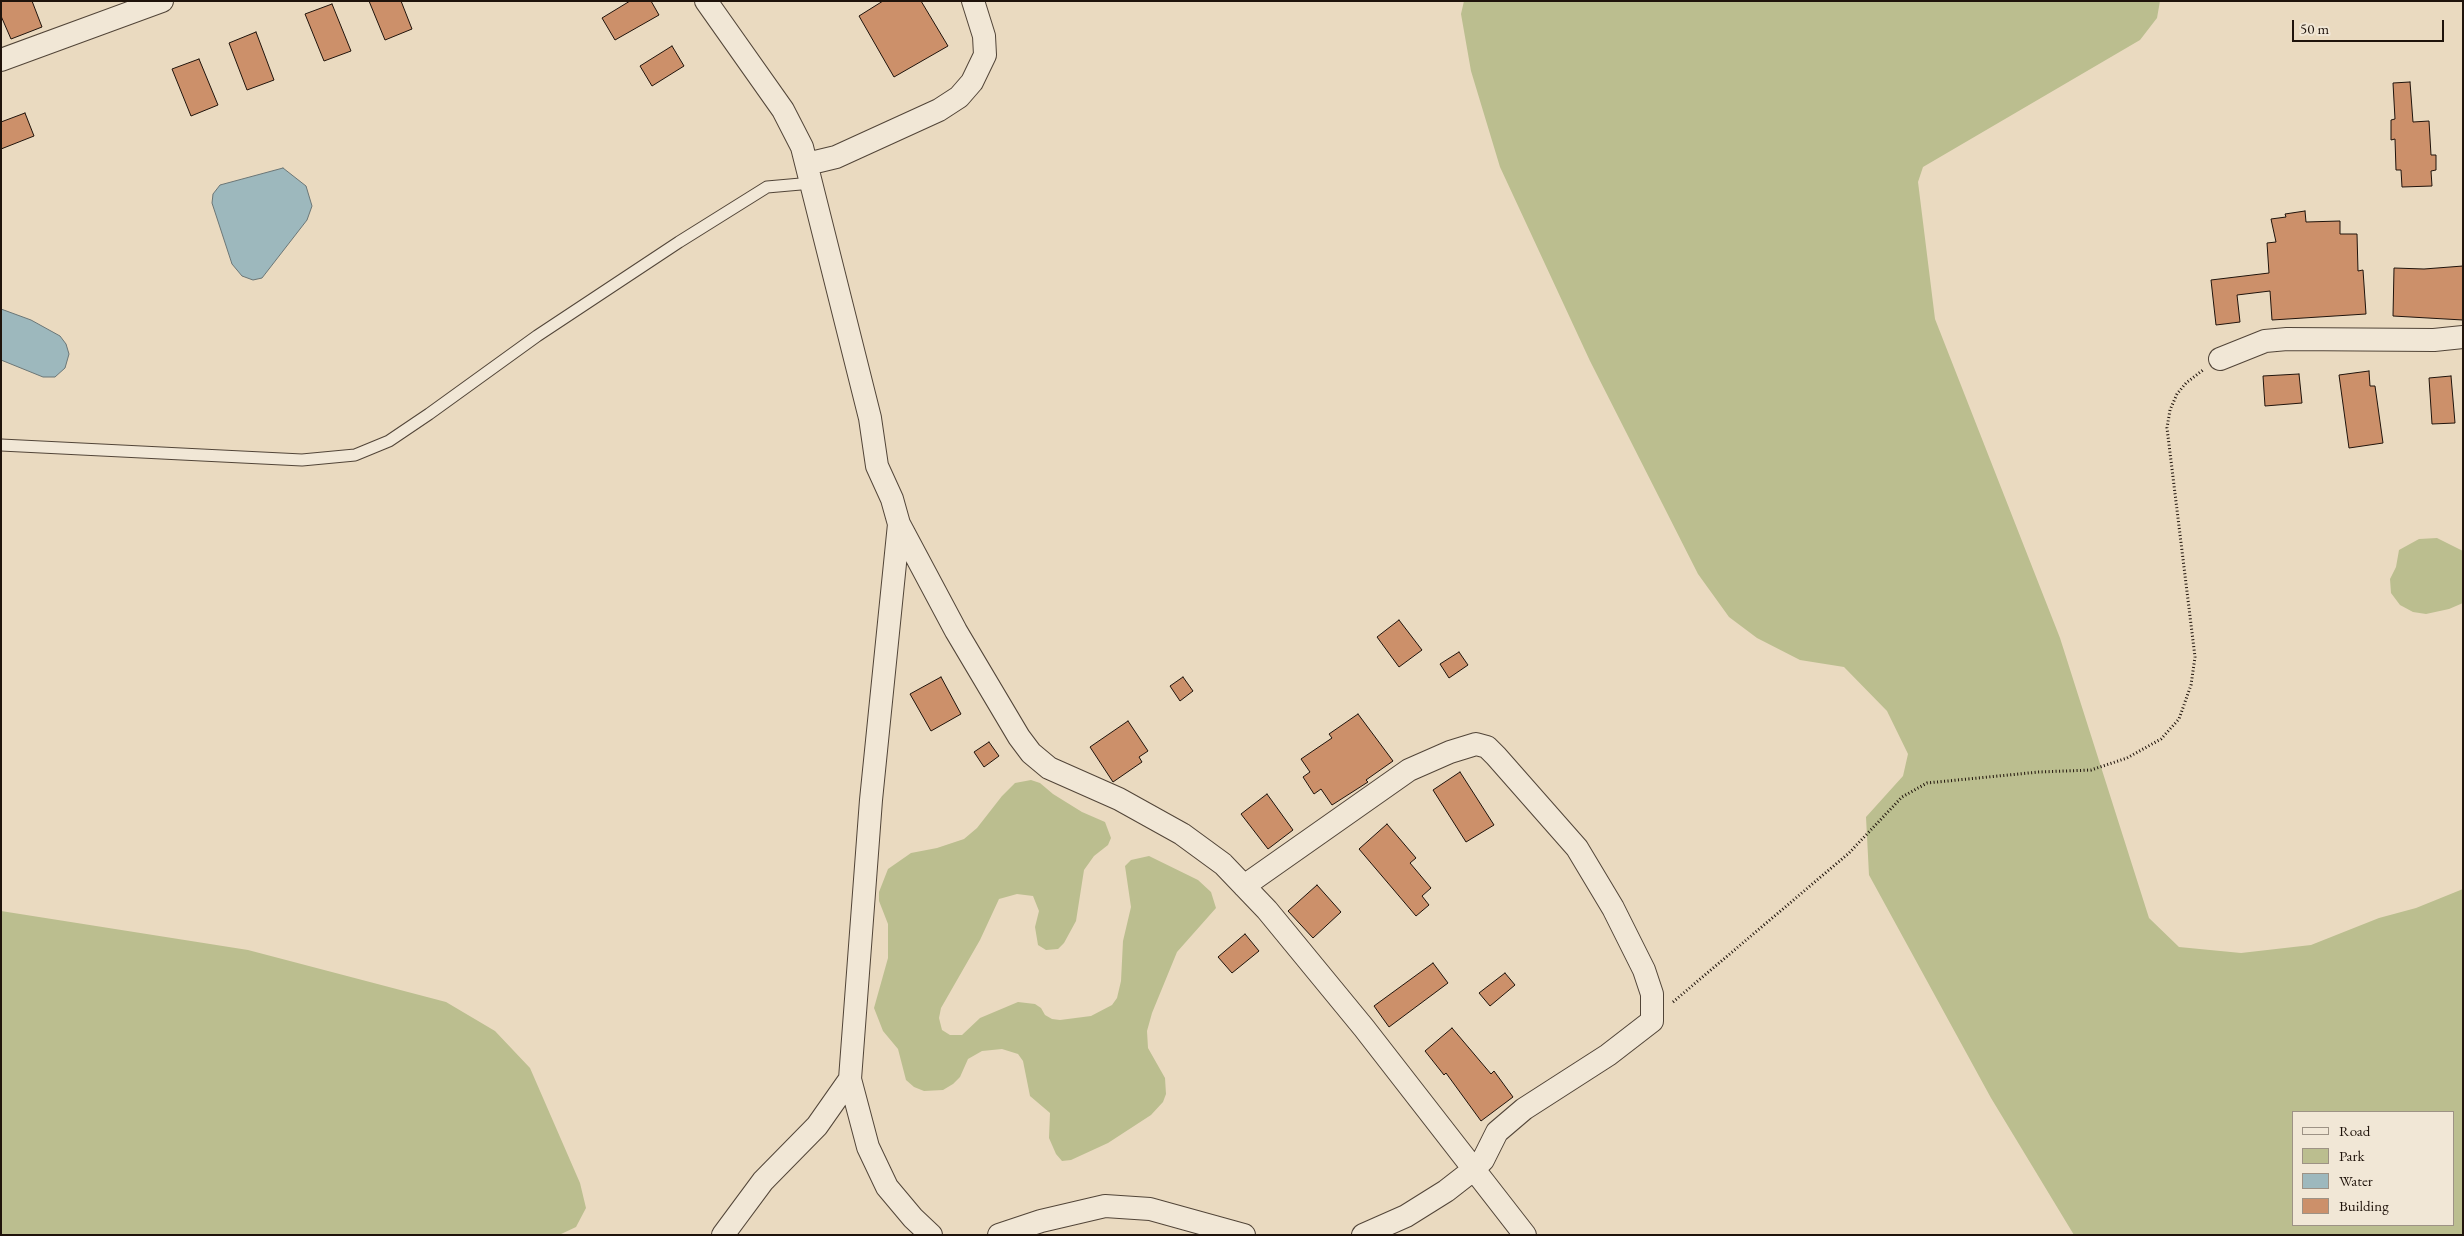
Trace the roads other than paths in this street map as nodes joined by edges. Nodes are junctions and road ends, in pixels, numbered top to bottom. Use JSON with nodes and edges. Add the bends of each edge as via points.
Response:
{"nodes":[{"id":1,"x":162,"y":1,"type":"edge"},
{"id":2,"x":706,"y":1,"type":"edge"},
{"id":3,"x":973,"y":1,"type":"edge"},
{"id":4,"x":1,"y":60,"type":"edge"},
{"id":5,"x":810,"y":173,"type":"junction"},
{"id":6,"x":2463,"y":337,"type":"edge"},
{"id":7,"x":2220,"y":359,"type":"road end"},
{"id":8,"x":1,"y":445,"type":"edge"},
{"id":9,"x":899,"y":524,"type":"junction"},
{"id":10,"x":1244,"y":886,"type":"junction"},
{"id":11,"x":850,"y":1079,"type":"junction"},
{"id":12,"x":1473,"y":1170,"type":"junction"},
{"id":13,"x":723,"y":1235,"type":"edge"},
{"id":14,"x":931,"y":1235,"type":"edge"},
{"id":15,"x":999,"y":1235,"type":"edge"},
{"id":16,"x":1244,"y":1235,"type":"edge"},
{"id":17,"x":1363,"y":1235,"type":"edge"},
{"id":18,"x":1525,"y":1235,"type":"edge"}],
"edges":[{"from":1,"to":4,"type":"street"},
{"from":2,"to":5,"type":"street","via":[[783,110],[802,147]]},
{"from":3,"to":5,"type":"street","via":[[984,36],[985,55],[972,82],[958,97],[939,110],[836,157]]},
{"from":5,"to":8,"type":"lane","via":[[767,188],[679,242],[537,336],[389,441],[354,455],[302,460]]},
{"from":5,"to":9,"type":"street","via":[[870,418],[877,466],[892,498]]},
{"from":6,"to":7,"type":"street","via":[[2434,340],[2287,339],[2265,341]]},
{"from":9,"to":10,"type":"street","via":[[956,631],[1031,753],[1055,771],[1119,799],[1182,834],[1223,864]]},
{"from":9,"to":11,"type":"street","via":[[871,800]]},
{"from":10,"to":12,"type":"street","via":[[1364,1028]]},
{"from":10,"to":12,"type":"street","via":[[1409,770],[1476,744],[1487,747],[1577,848],[1613,908],[1644,970],[1652,994],[1652,1020],[1608,1055],[1524,1110],[1497,1132],[1483,1160]]},
{"from":11,"to":13,"type":"street","via":[[817,1126],[763,1181]]},
{"from":11,"to":14,"type":"street","via":[[868,1148],[887,1187]]},
{"from":12,"to":17,"type":"street","via":[[1406,1216]]},
{"from":12,"to":18,"type":"street"},
{"from":15,"to":16,"type":"street","via":[[1105,1206],[1150,1209]]}]}
